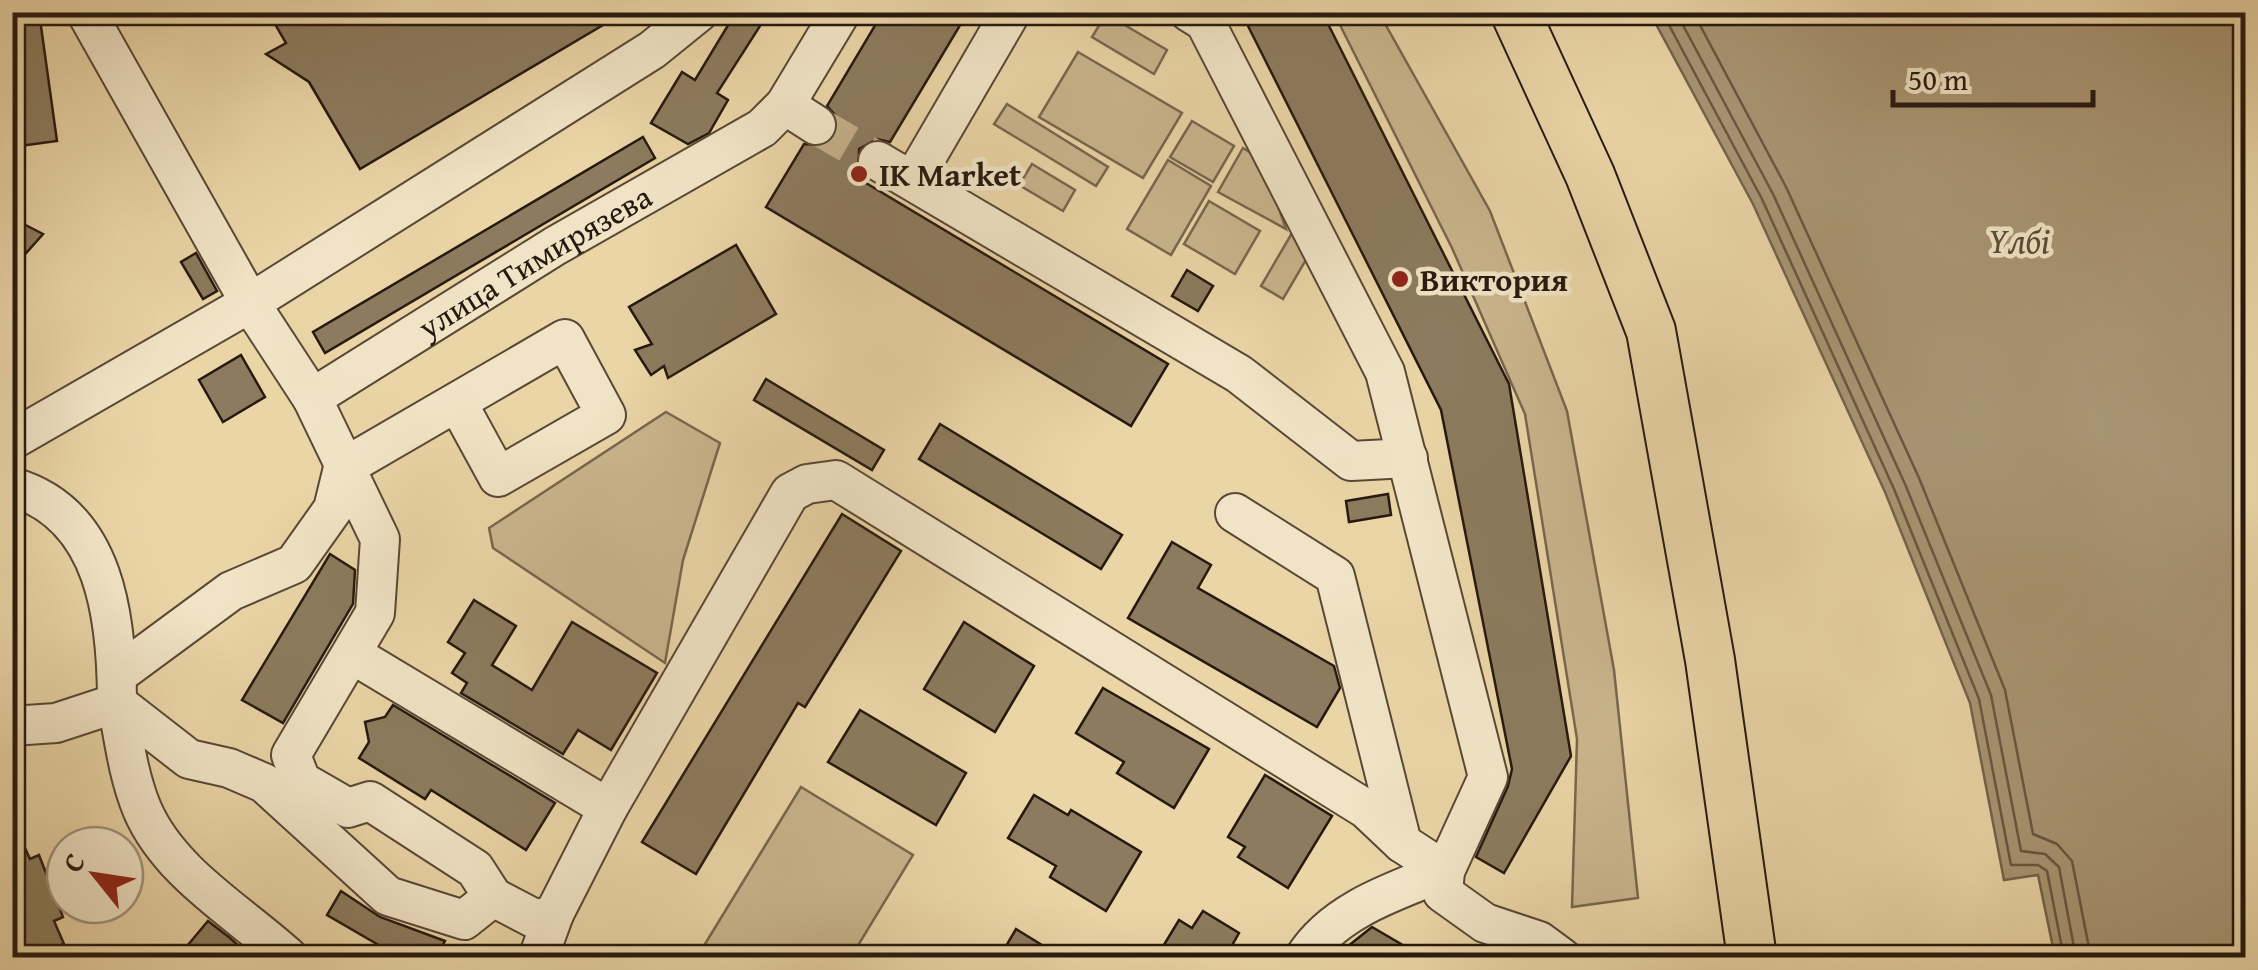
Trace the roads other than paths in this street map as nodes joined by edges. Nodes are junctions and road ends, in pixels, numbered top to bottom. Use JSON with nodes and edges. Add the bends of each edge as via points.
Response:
{"nodes":[{"id":1,"x":86,"y":12,"type":"edge"},
{"id":2,"x":699,"y":12,"type":"edge"},
{"id":3,"x":841,"y":12,"type":"edge"},
{"id":4,"x":1010,"y":12,"type":"edge"},
{"id":5,"x":1190,"y":12,"type":"edge"},
{"id":6,"x":1515,"y":12,"type":"edge"},
{"id":7,"x":878,"y":161,"type":"tunnel mouth"},
{"id":8,"x":913,"y":180,"type":"junction"},
{"id":9,"x":250,"y":303,"type":"junction"},
{"id":10,"x":312,"y":398,"type":"junction"},
{"id":11,"x":457,"y":402,"type":"dead end"},
{"id":12,"x":12,"y":440,"type":"edge"},
{"id":13,"x":1408,"y":458,"type":"junction"},
{"id":14,"x":343,"y":468,"type":"junction"},
{"id":15,"x":12,"y":487,"type":"edge"},
{"id":16,"x":1235,"y":513,"type":"dead end"},
{"id":17,"x":352,"y":654,"type":"junction"},
{"id":18,"x":117,"y":689,"type":"junction"},
{"id":19,"x":12,"y":726,"type":"edge"},
{"id":20,"x":608,"y":808,"type":"junction"},
{"id":21,"x":1402,"y":842,"type":"junction"},
{"id":22,"x":1445,"y":871,"type":"junction"},
{"id":23,"x":493,"y":897,"type":"junction"},
{"id":24,"x":554,"y":914,"type":"junction"},
{"id":25,"x":289,"y":958,"type":"edge"},
{"id":26,"x":538,"y":958,"type":"edge"},
{"id":27,"x":1304,"y":958,"type":"edge"},
{"id":28,"x":1562,"y":958,"type":"edge"},
{"id":29,"x":1752,"y":958,"type":"edge"}],
"edges":[{"from":1,"to":9,"type":"street"},
{"from":2,"to":9,"type":"street","via":[[652,50]]},
{"from":3,"to":10,"type":"street","name":"улица Тимирязева","via":[[788,119],[554,246]]},
{"from":4,"to":8,"type":"street"},
{"from":5,"to":13,"type":"street","via":[[1205,22],[1385,372]]},
{"from":6,"to":29,"type":"main road","via":[[1590,175],[1650,331],[1710,660]]},
{"from":7,"to":8,"type":"street"},
{"from":8,"to":13,"type":"street","via":[[1239,374],[1351,461]]},
{"from":9,"to":10,"type":"street"},
{"from":9,"to":12,"type":"street"},
{"from":10,"to":14,"type":"street"},
{"from":11,"to":14,"type":"street"},
{"from":13,"to":22,"type":"street","via":[[1488,777]]},
{"from":14,"to":17,"type":"street","via":[[380,539],[375,613]]},
{"from":14,"to":18,"type":"street","via":[[333,509],[294,564],[231,590]]},
{"from":15,"to":18,"type":"street","via":[[56,511],[98,563]]},
{"from":16,"to":21,"type":"street","via":[[1335,576]]},
{"from":17,"to":20,"type":"street"},
{"from":17,"to":23,"type":"street","via":[[291,756],[301,782],[348,808],[370,801],[476,870]]},
{"from":18,"to":19,"type":"street","via":[[56,723]]},
{"from":18,"to":23,"type":"street","via":[[189,759],[264,783],[388,896],[464,920]]},
{"from":18,"to":25,"type":"street","via":[[130,775],[144,813],[164,844],[228,910]]},
{"from":20,"to":21,"type":"street","via":[[790,493],[836,480],[1366,809]]},
{"from":20,"to":24,"type":"street"},
{"from":21,"to":22,"type":"street"},
{"from":22,"to":27,"type":"street","via":[[1371,901],[1317,937]]},
{"from":22,"to":28,"type":"street","via":[[1443,893],[1485,923],[1539,941]]},
{"from":23,"to":24,"type":"street","via":[[536,920]]},
{"from":24,"to":26,"type":"street"}]}
